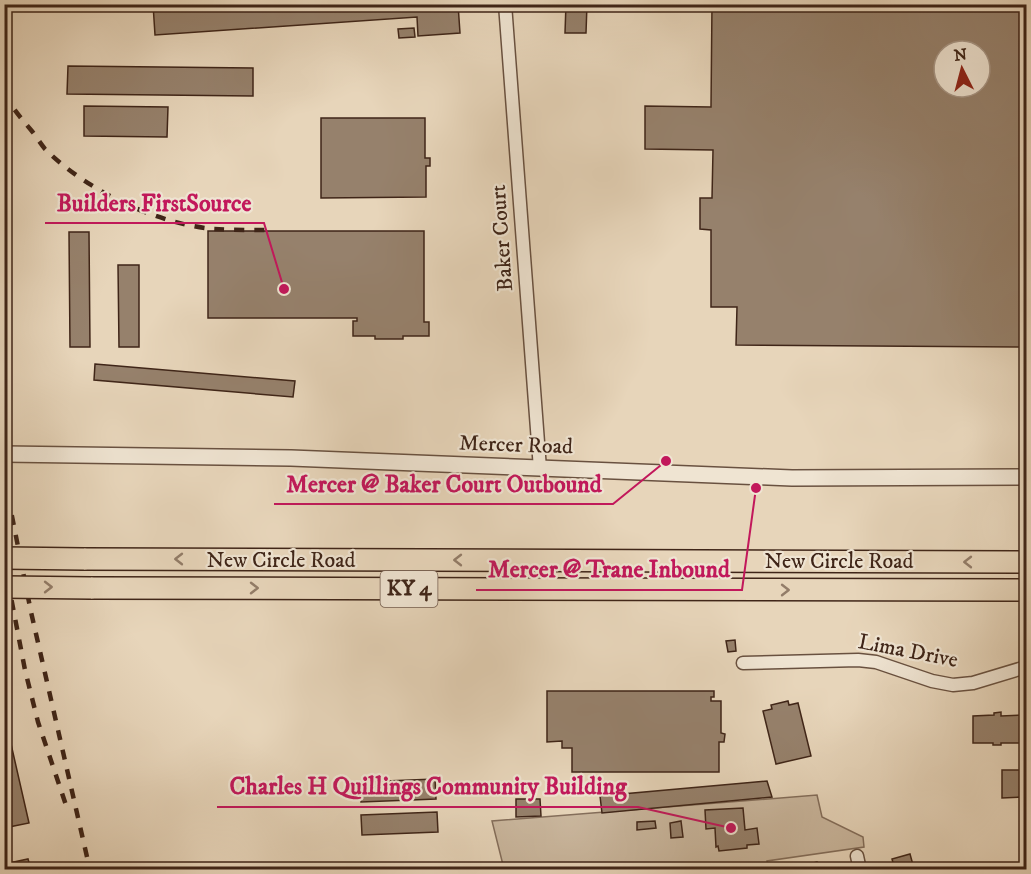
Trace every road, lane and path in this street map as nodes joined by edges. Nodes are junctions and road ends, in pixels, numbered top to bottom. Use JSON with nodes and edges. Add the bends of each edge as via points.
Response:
{"nodes":[{"id":1,"x":505,"y":4,"type":"edge"},
{"id":2,"x":4,"y":454,"type":"edge"},
{"id":3,"x":540,"y":469,"type":"junction"},
{"id":4,"x":1026,"y":477,"type":"edge"},
{"id":5,"x":4,"y":558,"type":"edge"},
{"id":6,"x":1026,"y":562,"type":"edge"},
{"id":7,"x":4,"y":587,"type":"edge"},
{"id":8,"x":1026,"y":590,"type":"edge"},
{"id":9,"x":743,"y":663,"type":"dead end"},
{"id":10,"x":1026,"y":667,"type":"edge"},
{"id":11,"x":857,"y":856,"type":"dead end"},
{"id":12,"x":860,"y":870,"type":"edge"}],
"edges":[{"from":1,"to":3,"type":"street","name":"Baker Court"},
{"from":2,"to":3,"type":"street","name":"Mercer Road","via":[[291,458]]},
{"from":3,"to":4,"type":"street","name":"Mercer Road","via":[[792,478]]},
{"from":6,"to":5,"type":"highway","name":"New Circle Road","number":"KY 4","one_way":true,"bridge":true},
{"from":7,"to":8,"type":"highway","name":"New Circle Road","number":"KY 4","one_way":true,"bridge":true},
{"from":9,"to":10,"type":"street","name":"Lima Drive","via":[[858,660],[953,685]]},
{"from":11,"to":12,"type":"street"}]}
